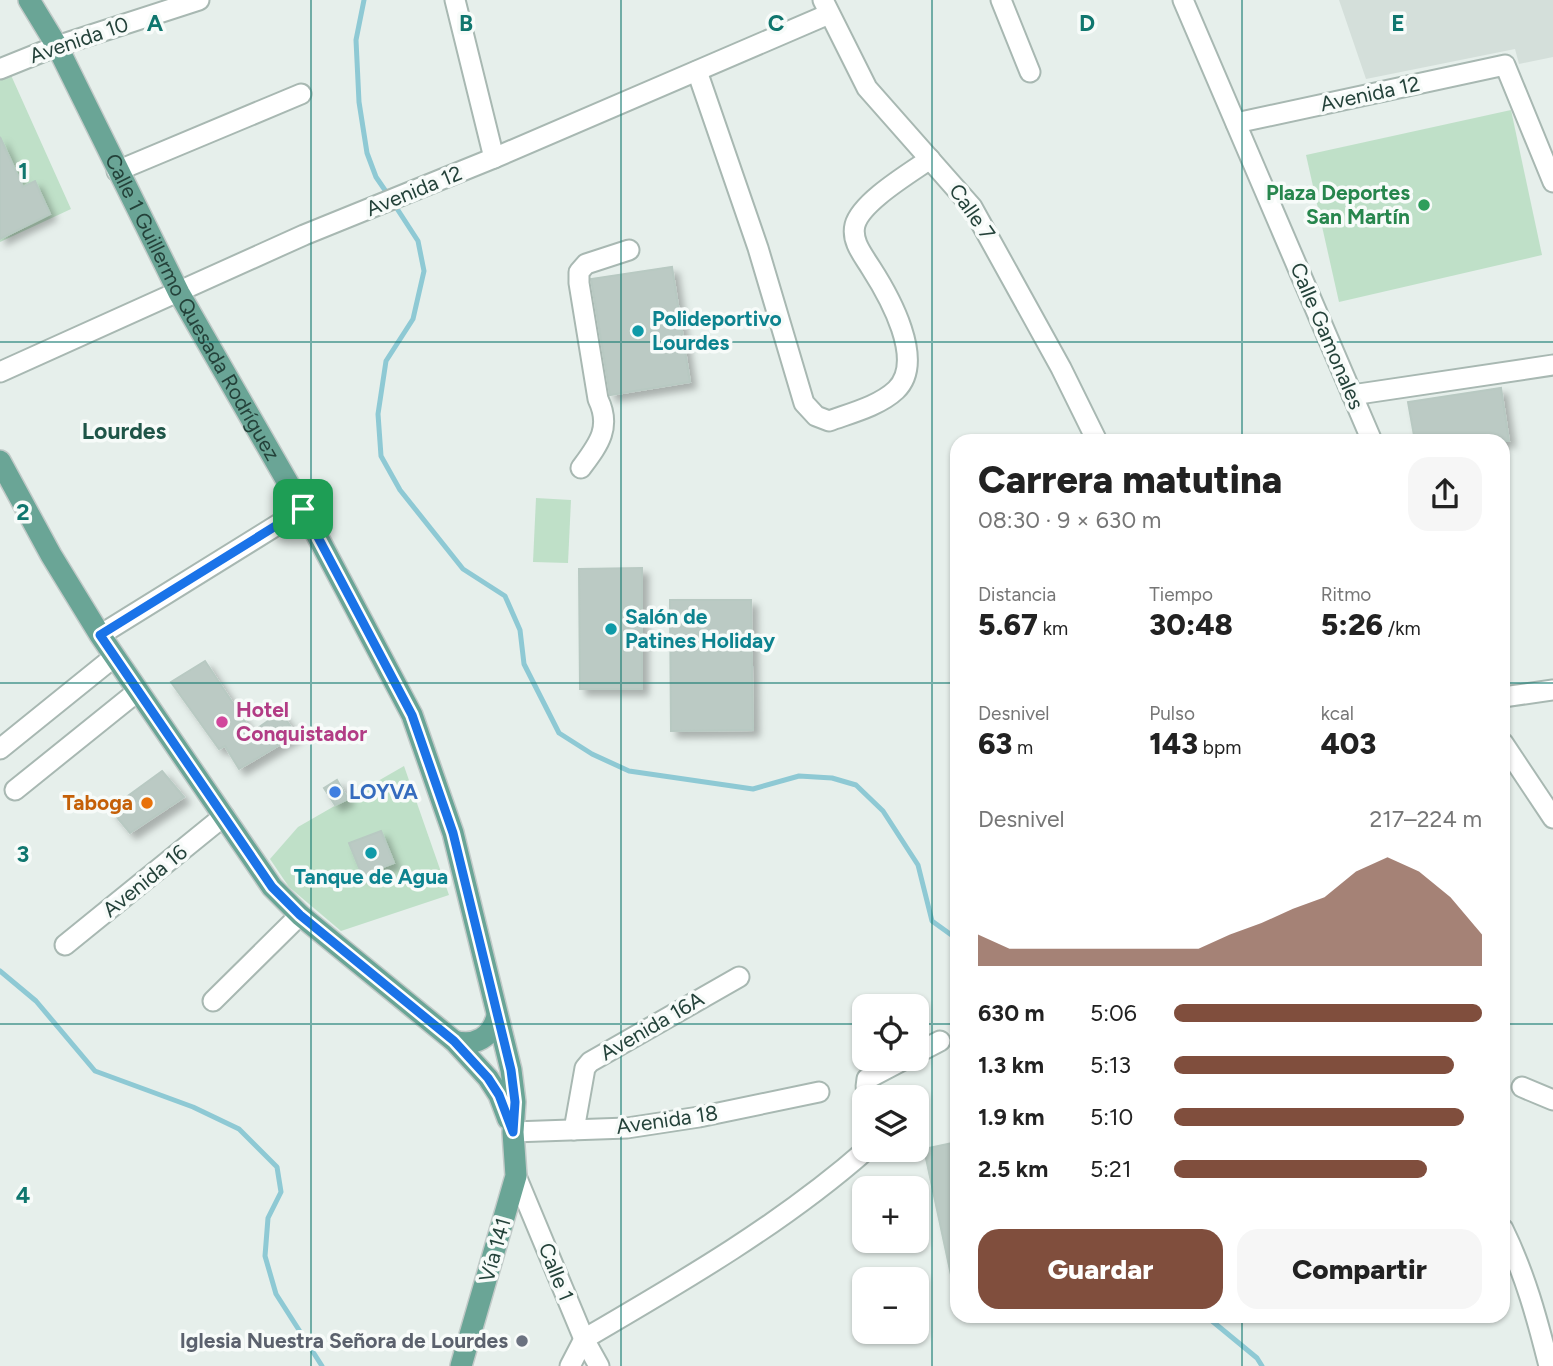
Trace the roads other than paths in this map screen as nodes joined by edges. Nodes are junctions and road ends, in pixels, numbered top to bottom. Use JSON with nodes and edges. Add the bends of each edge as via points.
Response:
{"nodes":[{"id":1,"x":29,"y":0,"type":"edge"},
{"id":2,"x":199,"y":0,"type":"edge"},
{"id":3,"x":455,"y":0,"type":"edge"},
{"id":4,"x":1000,"y":0,"type":"edge"},
{"id":5,"x":1183,"y":0,"type":"edge"},
{"id":6,"x":826,"y":7,"type":"edge"},
{"id":7,"x":57,"y":46,"type":"junction"},
{"id":8,"x":0,"y":69,"type":"edge"},
{"id":9,"x":698,"y":71,"type":"junction"},
{"id":10,"x":1030,"y":72,"type":"dead end"},
{"id":11,"x":301,"y":94,"type":"dead end"},
{"id":12,"x":1236,"y":123,"type":"junction"},
{"id":13,"x":494,"y":158,"type":"junction"},
{"id":14,"x":930,"y":159,"type":"junction"},
{"id":15,"x":117,"y":172,"type":"junction"},
{"id":16,"x":1553,"y":182,"type":"edge"},
{"id":17,"x":628,"y":250,"type":"dead end"},
{"id":18,"x":179,"y":293,"type":"junction"},
{"id":19,"x":1553,"y":365,"type":"edge"},
{"id":20,"x":0,"y":372,"type":"edge"},
{"id":21,"x":1352,"y":394,"type":"junction"},
{"id":22,"x":1093,"y":434,"type":"edge"},
{"id":23,"x":1369,"y":434,"type":"edge"},
{"id":24,"x":0,"y":461,"type":"edge"},
{"id":25,"x":581,"y":468,"type":"dead end"},
{"id":26,"x":303,"y":509,"type":"junction"},
{"id":27,"x":100,"y":635,"type":"junction"},
{"id":28,"x":114,"y":657,"type":"junction"},
{"id":29,"x":1553,"y":690,"type":"edge"},
{"id":30,"x":138,"y":691,"type":"junction"},
{"id":31,"x":1510,"y":696,"type":"edge"},
{"id":32,"x":0,"y":749,"type":"edge"},
{"id":33,"x":1510,"y":754,"type":"edge"},
{"id":34,"x":15,"y":790,"type":"dead end"},
{"id":35,"x":224,"y":816,"type":"junction"},
{"id":36,"x":1553,"y":818,"type":"edge"},
{"id":37,"x":300,"y":915,"type":"junction"},
{"id":38,"x":65,"y":945,"type":"dead end"},
{"id":39,"x":739,"y":977,"type":"dead end"},
{"id":40,"x":213,"y":1001,"type":"dead end"},
{"id":41,"x":497,"y":1016,"type":"junction"},
{"id":42,"x":454,"y":1041,"type":"junction"},
{"id":43,"x":940,"y":1041,"type":"dead end"},
{"id":44,"x":929,"y":1047,"type":"edge"},
{"id":45,"x":882,"y":1071,"type":"edge"},
{"id":46,"x":866,"y":1085,"type":"edge"},
{"id":47,"x":1522,"y":1087,"type":"dead end"},
{"id":48,"x":819,"y":1092,"type":"dead end"},
{"id":49,"x":1553,"y":1100,"type":"edge"},
{"id":50,"x":573,"y":1130,"type":"junction"},
{"id":51,"x":513,"y":1132,"type":"junction"},
{"id":52,"x":852,"y":1162,"type":"edge"},
{"id":53,"x":516,"y":1176,"type":"junction"},
{"id":54,"x":1510,"y":1243,"type":"edge"},
{"id":55,"x":583,"y":1339,"type":"junction"},
{"id":56,"x":461,"y":1366,"type":"edge"},
{"id":57,"x":570,"y":1366,"type":"edge"},
{"id":58,"x":599,"y":1366,"type":"edge"},
{"id":59,"x":1549,"y":1366,"type":"edge"}],
"edges":[{"from":1,"to":7,"type":"main road","name":"Calle 1 Guillermo Quesada Rodríguez"},
{"from":2,"to":7,"type":"street","name":"Avenida 10"},
{"from":3,"to":13,"type":"street"},
{"from":4,"to":10,"type":"street"},
{"from":5,"to":12,"type":"street","name":"Calle Gamonales"},
{"from":6,"to":9,"type":"street","name":"Avenida 12"},
{"from":6,"to":14,"type":"street","name":"Calle 7","via":[[867,88]]},
{"from":7,"to":8,"type":"street","name":"Avenida 10"},
{"from":7,"to":15,"type":"main road","name":"Calle 1 Guillermo Quesada Rodríguez"},
{"from":9,"to":13,"type":"street","name":"Avenida 12"},
{"from":9,"to":14,"type":"street","via":[[804,403],[816,416],[829,421],[886,398],[908,370],[902,333],[886,291],[854,239],[855,224],[866,207]]},
{"from":11,"to":15,"type":"street"},
{"from":12,"to":16,"type":"street","name":"Avenida 12","via":[[1505,65]]},
{"from":12,"to":21,"type":"street","name":"Calle Gamonales"},
{"from":13,"to":18,"type":"street","name":"Avenida 12","via":[[304,235]]},
{"from":14,"to":22,"type":"street","name":"Calle 7","via":[[972,206],[990,236]]},
{"from":15,"to":18,"type":"main road","name":"Calle 1 Guillermo Quesada Rodríguez"},
{"from":17,"to":25,"type":"street","via":[[586,264],[579,272],[605,421],[598,444]]},
{"from":18,"to":20,"type":"street","name":"Avenida 12"},
{"from":18,"to":26,"type":"main road","name":"Calle 1 Guillermo Quesada Rodríguez"},
{"from":19,"to":21,"type":"street"},
{"from":21,"to":23,"type":"street","name":"Calle Gamonales"},
{"from":24,"to":27,"type":"main road"},
{"from":26,"to":27,"type":"street"},
{"from":26,"to":41,"type":"main road","name":"Calle 1 Guillermo Quesada Rodríguez","via":[[412,715],[453,833]]},
{"from":27,"to":28,"type":"main road"},
{"from":28,"to":30,"type":"main road"},
{"from":28,"to":32,"type":"street"},
{"from":29,"to":31,"type":"street"},
{"from":30,"to":34,"type":"street"},
{"from":30,"to":35,"type":"main road"},
{"from":33,"to":36,"type":"street"},
{"from":35,"to":37,"type":"main road","via":[[272,887]]},
{"from":35,"to":38,"type":"street","name":"Avenida 16"},
{"from":37,"to":40,"type":"street"},
{"from":37,"to":42,"type":"main road"},
{"from":39,"to":50,"type":"street","name":"Avenida 16A","via":[[590,1062]]},
{"from":41,"to":42,"type":"main road","via":[[491,1031],[478,1041]]},
{"from":41,"to":51,"type":"main road","name":"Calle 1 Guillermo Quesada Rodríguez","via":[[511,1070]]},
{"from":42,"to":51,"type":"main road","via":[[488,1078]]},
{"from":43,"to":44,"type":"street"},
{"from":45,"to":46,"type":"street","via":[[867,1079]]},
{"from":47,"to":49,"type":"street"},
{"from":48,"to":50,"type":"street","name":"Avenida 18","via":[[699,1117],[627,1128]]},
{"from":50,"to":51,"type":"street","name":"Avenida 18"},
{"from":51,"to":53,"type":"main road","name":"Vía 141"},
{"from":52,"to":55,"type":"street","via":[[694,1273]]},
{"from":53,"to":55,"type":"street","name":"Calle 1"},
{"from":53,"to":56,"type":"main road","name":"Vía 141"},
{"from":54,"to":59,"type":"street","via":[[1529,1289]]},
{"from":55,"to":57,"type":"street"},
{"from":55,"to":58,"type":"street","name":"Calle 1"}]}
